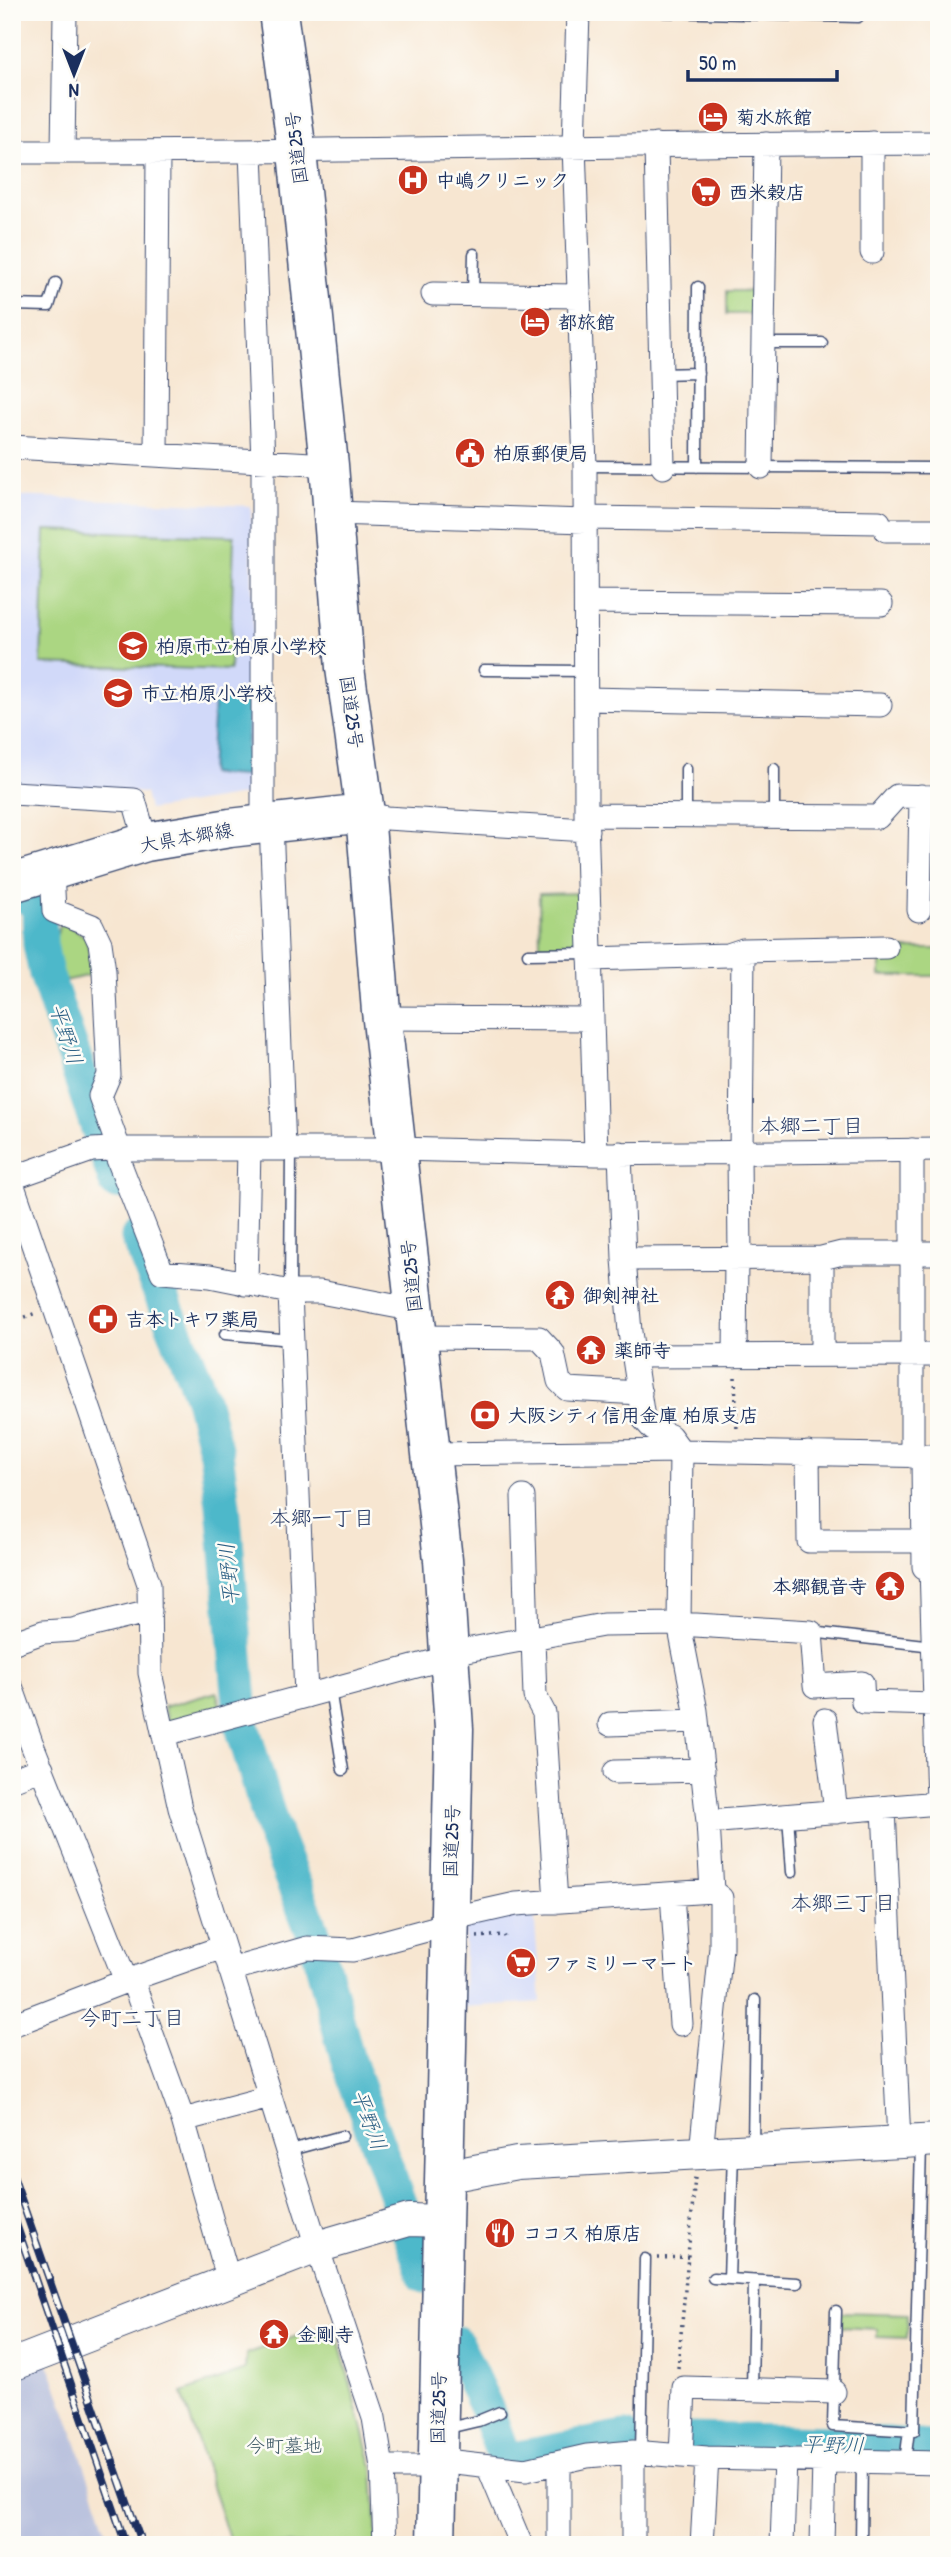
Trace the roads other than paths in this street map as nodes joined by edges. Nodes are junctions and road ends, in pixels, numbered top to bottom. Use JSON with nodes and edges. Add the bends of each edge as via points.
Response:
{"nodes":[{"id":1,"x":65,"y":12,"type":"edge"},
{"id":2,"x":578,"y":12,"type":"edge"},
{"id":3,"x":664,"y":12,"type":"edge"},
{"id":4,"x":285,"y":15,"type":"edge"},
{"id":5,"x":858,"y":17,"type":"dead end"},
{"id":6,"x":872,"y":143,"type":"junction"},
{"id":7,"x":939,"y":143,"type":"edge"},
{"id":8,"x":765,"y":144,"type":"junction"},
{"id":9,"x":574,"y":145,"type":"junction"},
{"id":10,"x":656,"y":145,"type":"junction"},
{"id":11,"x":12,"y":152,"type":"edge"},
{"id":12,"x":63,"y":152,"type":"junction"},
{"id":13,"x":158,"y":152,"type":"junction"},
{"id":14,"x":251,"y":152,"type":"junction"},
{"id":15,"x":297,"y":152,"type":"junction"},
{"id":16,"x":872,"y":252,"type":"dead end"},
{"id":17,"x":474,"y":254,"type":"dead end"},
{"id":18,"x":56,"y":283,"type":"dead end"},
{"id":19,"x":698,"y":287,"type":"dead end"},
{"id":20,"x":433,"y":294,"type":"dead end"},
{"id":21,"x":473,"y":294,"type":"junction"},
{"id":22,"x":579,"y":296,"type":"junction"},
{"id":23,"x":12,"y":305,"type":"edge"},
{"id":24,"x":763,"y":343,"type":"junction"},
{"id":25,"x":822,"y":343,"type":"dead end"},
{"id":26,"x":698,"y":373,"type":"junction"},
{"id":27,"x":661,"y":374,"type":"junction"},
{"id":28,"x":12,"y":447,"type":"edge"},
{"id":29,"x":156,"y":455,"type":"junction"},
{"id":30,"x":262,"y":461,"type":"junction"},
{"id":31,"x":329,"y":465,"type":"junction"},
{"id":32,"x":585,"y":466,"type":"junction"},
{"id":33,"x":663,"y":467,"type":"junction"},
{"id":34,"x":697,"y":467,"type":"junction"},
{"id":35,"x":761,"y":467,"type":"junction"},
{"id":36,"x":939,"y":468,"type":"edge"},
{"id":37,"x":333,"y":513,"type":"junction"},
{"id":38,"x":585,"y":519,"type":"junction"},
{"id":39,"x":939,"y":530,"type":"edge"},
{"id":40,"x":586,"y":602,"type":"junction"},
{"id":41,"x":881,"y":604,"type":"dead end"},
{"id":42,"x":484,"y":670,"type":"dead end"},
{"id":43,"x":586,"y":671,"type":"junction"},
{"id":44,"x":586,"y":699,"type":"junction"},
{"id":45,"x":880,"y":705,"type":"dead end"},
{"id":46,"x":686,"y":769,"type":"dead end"},
{"id":47,"x":774,"y":769,"type":"dead end"},
{"id":48,"x":12,"y":793,"type":"edge"},
{"id":49,"x":930,"y":797,"type":"edge"},
{"id":50,"x":365,"y":813,"type":"junction"},
{"id":51,"x":686,"y":816,"type":"junction"},
{"id":52,"x":774,"y":816,"type":"junction"},
{"id":53,"x":587,"y":822,"type":"junction"},
{"id":54,"x":267,"y":823,"type":"junction"},
{"id":55,"x":146,"y":842,"type":"junction"},
{"id":56,"x":30,"y":878,"type":"edge"},
{"id":57,"x":919,"y":910,"type":"dead end"},
{"id":58,"x":886,"y":947,"type":"dead end"},
{"id":59,"x":743,"y":950,"type":"junction"},
{"id":60,"x":528,"y":954,"type":"dead end"},
{"id":61,"x":590,"y":956,"type":"junction"},
{"id":62,"x":382,"y":1017,"type":"junction"},
{"id":63,"x":592,"y":1019,"type":"junction"},
{"id":64,"x":110,"y":1149,"type":"junction"},
{"id":65,"x":250,"y":1149,"type":"junction"},
{"id":66,"x":288,"y":1149,"type":"junction"},
{"id":67,"x":397,"y":1149,"type":"junction"},
{"id":68,"x":912,"y":1150,"type":"junction"},
{"id":69,"x":939,"y":1150,"type":"edge"},
{"id":70,"x":740,"y":1152,"type":"junction"},
{"id":71,"x":620,"y":1153,"type":"junction"},
{"id":72,"x":596,"y":1154,"type":"junction"},
{"id":73,"x":12,"y":1181,"type":"edge"},
{"id":74,"x":911,"y":1252,"type":"junction"},
{"id":75,"x":939,"y":1253,"type":"edge"},
{"id":76,"x":738,"y":1258,"type":"junction"},
{"id":77,"x":822,"y":1258,"type":"junction"},
{"id":78,"x":624,"y":1259,"type":"junction"},
{"id":79,"x":246,"y":1284,"type":"junction"},
{"id":80,"x":290,"y":1292,"type":"junction"},
{"id":81,"x":417,"y":1324,"type":"junction"},
{"id":82,"x":225,"y":1334,"type":"dead end"},
{"id":83,"x":292,"y":1340,"type":"junction"},
{"id":84,"x":912,"y":1354,"type":"junction"},
{"id":85,"x":822,"y":1355,"type":"junction"},
{"id":86,"x":939,"y":1355,"type":"edge"},
{"id":87,"x":634,"y":1356,"type":"junction"},
{"id":88,"x":735,"y":1356,"type":"junction"},
{"id":89,"x":639,"y":1393,"type":"junction"},
{"id":90,"x":681,"y":1451,"type":"junction"},
{"id":91,"x":808,"y":1453,"type":"junction"},
{"id":92,"x":431,"y":1454,"type":"junction"},
{"id":93,"x":925,"y":1456,"type":"edge"},
{"id":94,"x":523,"y":1497,"type":"dead end"},
{"id":95,"x":924,"y":1541,"type":"junction"},
{"id":96,"x":935,"y":1567,"type":"edge"},
{"id":97,"x":150,"y":1611,"type":"junction"},
{"id":98,"x":679,"y":1624,"type":"junction"},
{"id":99,"x":811,"y":1632,"type":"junction"},
{"id":100,"x":530,"y":1638,"type":"junction"},
{"id":101,"x":12,"y":1643,"type":"edge"},
{"id":102,"x":933,"y":1646,"type":"junction"},
{"id":103,"x":450,"y":1655,"type":"junction"},
{"id":104,"x":936,"y":1673,"type":"edge"},
{"id":105,"x":12,"y":1689,"type":"edge"},
{"id":106,"x":330,"y":1689,"type":"junction"},
{"id":107,"x":306,"y":1696,"type":"junction"},
{"id":108,"x":935,"y":1704,"type":"junction"},
{"id":109,"x":16,"y":1713,"type":"edge"},
{"id":110,"x":825,"y":1720,"type":"dead end"},
{"id":111,"x":697,"y":1721,"type":"junction"},
{"id":112,"x":610,"y":1724,"type":"dead end"},
{"id":113,"x":165,"y":1734,"type":"junction"},
{"id":114,"x":42,"y":1768,"type":"junction"},
{"id":115,"x":344,"y":1770,"type":"dead end"},
{"id":116,"x":702,"y":1770,"type":"junction"},
{"id":117,"x":615,"y":1772,"type":"dead end"},
{"id":118,"x":12,"y":1780,"type":"edge"},
{"id":119,"x":939,"y":1803,"type":"edge"},
{"id":120,"x":884,"y":1808,"type":"junction"},
{"id":121,"x":836,"y":1812,"type":"junction"},
{"id":122,"x":788,"y":1816,"type":"junction"},
{"id":123,"x":709,"y":1822,"type":"junction"},
{"id":124,"x":792,"y":1872,"type":"dead end"},
{"id":125,"x":712,"y":1891,"type":"junction"},
{"id":126,"x":672,"y":1894,"type":"junction"},
{"id":127,"x":556,"y":1902,"type":"junction"},
{"id":128,"x":456,"y":1927,"type":"junction"},
{"id":129,"x":223,"y":1947,"type":"junction"},
{"id":130,"x":230,"y":1970,"type":"junction"},
{"id":131,"x":718,"y":1976,"type":"junction"},
{"id":132,"x":678,"y":1979,"type":"junction"},
{"id":133,"x":129,"y":1980,"type":"junction"},
{"id":134,"x":755,"y":2000,"type":"dead end"},
{"id":135,"x":681,"y":2024,"type":"dead end"},
{"id":136,"x":12,"y":2025,"type":"edge"},
{"id":137,"x":270,"y":2097,"type":"junction"},
{"id":138,"x":183,"y":2120,"type":"junction"},
{"id":139,"x":342,"y":2136,"type":"dead end"},
{"id":140,"x":919,"y":2141,"type":"edge"},
{"id":141,"x":287,"y":2151,"type":"junction"},
{"id":142,"x":743,"y":2151,"type":"junction"},
{"id":143,"x":699,"y":2153,"type":"junction"},
{"id":144,"x":443,"y":2177,"type":"junction"},
{"id":145,"x":416,"y":2221,"type":"junction"},
{"id":146,"x":317,"y":2247,"type":"junction"},
{"id":147,"x":645,"y":2259,"type":"road end"},
{"id":148,"x":713,"y":2278,"type":"dead end"},
{"id":149,"x":729,"y":2279,"type":"junction"},
{"id":150,"x":229,"y":2281,"type":"junction"},
{"id":151,"x":754,"y":2281,"type":"junction"},
{"id":152,"x":797,"y":2283,"type":"dead end"},
{"id":153,"x":836,"y":2311,"type":"dead end"},
{"id":154,"x":12,"y":2365,"type":"edge"},
{"id":155,"x":752,"y":2390,"type":"junction"},
{"id":156,"x":834,"y":2392,"type":"junction"},
{"id":157,"x":500,"y":2412,"type":"dead end"},
{"id":158,"x":909,"y":2434,"type":"junction"},
{"id":159,"x":437,"y":2452,"type":"junction"},
{"id":160,"x":637,"y":2452,"type":"junction"},
{"id":161,"x":681,"y":2456,"type":"junction"},
{"id":162,"x":707,"y":2458,"type":"junction"},
{"id":163,"x":906,"y":2458,"type":"junction"},
{"id":164,"x":785,"y":2459,"type":"junction"},
{"id":165,"x":824,"y":2459,"type":"junction"},
{"id":166,"x":862,"y":2460,"type":"junction"},
{"id":167,"x":559,"y":2463,"type":"junction"},
{"id":168,"x":939,"y":2463,"type":"edge"},
{"id":169,"x":488,"y":2466,"type":"junction"},
{"id":170,"x":382,"y":2467,"type":"junction"},
{"id":171,"x":385,"y":2545,"type":"edge"},
{"id":172,"x":436,"y":2545,"type":"edge"},
{"id":173,"x":521,"y":2545,"type":"edge"},
{"id":174,"x":559,"y":2545,"type":"edge"},
{"id":175,"x":633,"y":2545,"type":"edge"},
{"id":176,"x":702,"y":2545,"type":"edge"},
{"id":177,"x":782,"y":2545,"type":"edge"},
{"id":178,"x":822,"y":2545,"type":"edge"},
{"id":179,"x":861,"y":2545,"type":"edge"}],
"edges":[{"from":1,"to":12,"type":"street"},
{"from":2,"to":9,"type":"street"},
{"from":3,"to":5,"type":"lane"},
{"from":4,"to":15,"type":"highway","name":"国道25号"},
{"from":6,"to":7,"type":"street"},
{"from":6,"to":8,"type":"street"},
{"from":6,"to":16,"type":"street"},
{"from":8,"to":10,"type":"street"},
{"from":8,"to":24,"type":"street"},
{"from":9,"to":10,"type":"street"},
{"from":9,"to":15,"type":"street"},
{"from":9,"to":22,"type":"street"},
{"from":10,"to":27,"type":"street"},
{"from":11,"to":12,"type":"street"},
{"from":12,"to":13,"type":"street"},
{"from":13,"to":14,"type":"street"},
{"from":13,"to":29,"type":"street"},
{"from":14,"to":15,"type":"street"},
{"from":14,"to":30,"type":"street"},
{"from":15,"to":31,"type":"highway","name":"国道25号"},
{"from":17,"to":21,"type":"lane"},
{"from":18,"to":23,"type":"lane","via":[[49,306]]},
{"from":19,"to":26,"type":"lane"},
{"from":20,"to":21,"type":"street"},
{"from":21,"to":22,"type":"street"},
{"from":22,"to":32,"type":"street"},
{"from":24,"to":25,"type":"lane"},
{"from":24,"to":35,"type":"street"},
{"from":26,"to":27,"type":"lane"},
{"from":26,"to":34,"type":"lane"},
{"from":27,"to":33,"type":"street"},
{"from":28,"to":29,"type":"street"},
{"from":29,"to":30,"type":"street"},
{"from":30,"to":31,"type":"street"},
{"from":30,"to":54,"type":"street"},
{"from":31,"to":37,"type":"highway","name":"国道25号"},
{"from":32,"to":33,"type":"lane"},
{"from":32,"to":38,"type":"street"},
{"from":33,"to":34,"type":"lane"},
{"from":34,"to":35,"type":"lane"},
{"from":35,"to":36,"type":"lane"},
{"from":37,"to":38,"type":"street"},
{"from":37,"to":50,"type":"highway","name":"国道25号","via":[[345,668]]},
{"from":38,"to":39,"type":"street"},
{"from":38,"to":40,"type":"street"},
{"from":40,"to":41,"type":"street"},
{"from":40,"to":43,"type":"street"},
{"from":42,"to":43,"type":"lane"},
{"from":43,"to":44,"type":"street"},
{"from":44,"to":45,"type":"street"},
{"from":44,"to":53,"type":"street"},
{"from":46,"to":51,"type":"lane"},
{"from":47,"to":52,"type":"lane"},
{"from":48,"to":55,"type":"street","via":[[134,800]]},
{"from":49,"to":52,"type":"street","via":[[897,796],[878,817]]},
{"from":49,"to":57,"type":"street"},
{"from":50,"to":53,"type":"street","via":[[386,818]]},
{"from":50,"to":54,"type":"highway","name":"大県本郷線"},
{"from":50,"to":62,"type":"highway","name":"国道25号"},
{"from":51,"to":52,"type":"street"},
{"from":51,"to":53,"type":"street"},
{"from":53,"to":61,"type":"street"},
{"from":54,"to":55,"type":"highway","name":"大県本郷線"},
{"from":54,"to":66,"type":"street"},
{"from":55,"to":56,"type":"highway","name":"大県本郷線"},
{"from":56,"to":64,"type":"street","via":[[54,911],[92,926],[100,943],[108,1075],[100,1096]]},
{"from":58,"to":59,"type":"street"},
{"from":59,"to":61,"type":"street","via":[[727,955]]},
{"from":59,"to":70,"type":"street"},
{"from":60,"to":61,"type":"lane"},
{"from":61,"to":63,"type":"street"},
{"from":62,"to":63,"type":"street"},
{"from":62,"to":67,"type":"highway","name":"国道25号"},
{"from":63,"to":72,"type":"street"},
{"from":64,"to":65,"type":"street"},
{"from":64,"to":73,"type":"street"},
{"from":64,"to":79,"type":"street","via":[[162,1272]]},
{"from":65,"to":66,"type":"street"},
{"from":65,"to":79,"type":"street"},
{"from":66,"to":67,"type":"street"},
{"from":66,"to":80,"type":"lane"},
{"from":67,"to":72,"type":"street"},
{"from":67,"to":81,"type":"highway","name":"国道25号"},
{"from":68,"to":69,"type":"street"},
{"from":68,"to":70,"type":"street"},
{"from":68,"to":74,"type":"street"},
{"from":70,"to":71,"type":"street"},
{"from":70,"to":76,"type":"street"},
{"from":71,"to":72,"type":"street"},
{"from":71,"to":78,"type":"street"},
{"from":73,"to":97,"type":"street","via":[[149,1584]]},
{"from":74,"to":75,"type":"street"},
{"from":74,"to":77,"type":"street","via":[[842,1253]]},
{"from":74,"to":84,"type":"street"},
{"from":76,"to":77,"type":"street"},
{"from":76,"to":78,"type":"street"},
{"from":76,"to":88,"type":"street"},
{"from":77,"to":85,"type":"street"},
{"from":78,"to":87,"type":"street"},
{"from":79,"to":80,"type":"street"},
{"from":80,"to":81,"type":"street","via":[[320,1292]]},
{"from":80,"to":83,"type":"street"},
{"from":81,"to":89,"type":"street","via":[[539,1338],[553,1353],[559,1381],[567,1389]]},
{"from":81,"to":92,"type":"highway","name":"国道25号"},
{"from":82,"to":83,"type":"lane"},
{"from":83,"to":107,"type":"street"},
{"from":84,"to":85,"type":"street"},
{"from":84,"to":86,"type":"street"},
{"from":84,"to":93,"type":"street"},
{"from":85,"to":88,"type":"street"},
{"from":87,"to":88,"type":"street"},
{"from":87,"to":89,"type":"street"},
{"from":89,"to":90,"type":"street","via":[[643,1418],[653,1429],[670,1436]]},
{"from":90,"to":91,"type":"street"},
{"from":90,"to":92,"type":"street"},
{"from":90,"to":98,"type":"street"},
{"from":91,"to":93,"type":"street"},
{"from":91,"to":95,"type":"street","via":[[809,1541]]},
{"from":92,"to":103,"type":"highway","name":"国道25号"},
{"from":93,"to":95,"type":"street"},
{"from":94,"to":100,"type":"street"},
{"from":95,"to":96,"type":"street","via":[[924,1567]]},
{"from":96,"to":102,"type":"street"},
{"from":97,"to":101,"type":"street","via":[[74,1630],[43,1632]]},
{"from":97,"to":113,"type":"street","via":[[150,1673]]},
{"from":98,"to":99,"type":"street"},
{"from":98,"to":100,"type":"street","via":[[603,1625]]},
{"from":98,"to":111,"type":"street"},
{"from":99,"to":102,"type":"lane"},
{"from":99,"to":108,"type":"street","via":[[815,1686],[863,1683],[863,1702]]},
{"from":100,"to":103,"type":"street"},
{"from":100,"to":127,"type":"street","via":[[536,1696],[544,1713]]},
{"from":102,"to":104,"type":"street"},
{"from":103,"to":106,"type":"street"},
{"from":103,"to":128,"type":"highway","name":"国道25号"},
{"from":104,"to":108,"type":"street"},
{"from":105,"to":109,"type":"street"},
{"from":106,"to":107,"type":"street"},
{"from":106,"to":115,"type":"lane"},
{"from":107,"to":113,"type":"street"},
{"from":108,"to":119,"type":"street"},
{"from":109,"to":114,"type":"street"},
{"from":110,"to":121,"type":"street"},
{"from":111,"to":112,"type":"street"},
{"from":111,"to":116,"type":"street"},
{"from":113,"to":129,"type":"street","via":[[180,1808]]},
{"from":114,"to":118,"type":"street"},
{"from":114,"to":133,"type":"street"},
{"from":116,"to":117,"type":"street"},
{"from":116,"to":123,"type":"street"},
{"from":119,"to":120,"type":"street"},
{"from":120,"to":121,"type":"street"},
{"from":120,"to":140,"type":"street"},
{"from":121,"to":122,"type":"street"},
{"from":122,"to":123,"type":"street"},
{"from":122,"to":124,"type":"lane"},
{"from":123,"to":125,"type":"street"},
{"from":125,"to":126,"type":"street"},
{"from":125,"to":131,"type":"street","via":[[721,1898]]},
{"from":126,"to":127,"type":"street"},
{"from":126,"to":132,"type":"street"},
{"from":127,"to":128,"type":"street","via":[[516,1904]]},
{"from":128,"to":130,"type":"street","via":[[353,1950],[320,1948]]},
{"from":128,"to":144,"type":"highway","name":"国道25号"},
{"from":129,"to":130,"type":"street"},
{"from":129,"to":133,"type":"street"},
{"from":130,"to":137,"type":"street"},
{"from":131,"to":132,"type":"street"},
{"from":131,"to":143,"type":"street"},
{"from":132,"to":135,"type":"street"},
{"from":133,"to":136,"type":"street"},
{"from":133,"to":138,"type":"street"},
{"from":134,"to":142,"type":"lane"},
{"from":137,"to":138,"type":"street"},
{"from":137,"to":141,"type":"street"},
{"from":138,"to":150,"type":"street"},
{"from":139,"to":141,"type":"lane"},
{"from":140,"to":142,"type":"street"},
{"from":140,"to":158,"type":"lane","via":[[914,2431]]},
{"from":141,"to":146,"type":"street"},
{"from":142,"to":143,"type":"street"},
{"from":142,"to":149,"type":"lane"},
{"from":143,"to":144,"type":"street","via":[[517,2163]]},
{"from":144,"to":145,"type":"highway","name":"国道25号"},
{"from":145,"to":146,"type":"street"},
{"from":145,"to":159,"type":"highway","name":"国道25号"},
{"from":146,"to":150,"type":"street"},
{"from":146,"to":170,"type":"street","via":[[374,2418]]},
{"from":147,"to":160,"type":"lane"},
{"from":148,"to":149,"type":"lane"},
{"from":149,"to":151,"type":"lane"},
{"from":150,"to":154,"type":"street"},
{"from":151,"to":152,"type":"lane"},
{"from":151,"to":155,"type":"lane"},
{"from":153,"to":156,"type":"lane"},
{"from":155,"to":156,"type":"street"},
{"from":155,"to":161,"type":"street","via":[[684,2388]]},
{"from":156,"to":158,"type":"lane","via":[[833,2426]]},
{"from":157,"to":159,"type":"lane","via":[[478,2421]]},
{"from":158,"to":163,"type":"lane"},
{"from":159,"to":169,"type":"street"},
{"from":159,"to":170,"type":"street"},
{"from":159,"to":172,"type":"highway","name":"国道25号"},
{"from":160,"to":161,"type":"street"},
{"from":160,"to":167,"type":"street"},
{"from":160,"to":175,"type":"street"},
{"from":161,"to":162,"type":"street"},
{"from":162,"to":164,"type":"street"},
{"from":162,"to":176,"type":"street"},
{"from":163,"to":166,"type":"street"},
{"from":163,"to":168,"type":"street"},
{"from":164,"to":165,"type":"street"},
{"from":164,"to":177,"type":"street"},
{"from":165,"to":166,"type":"street"},
{"from":165,"to":178,"type":"street"},
{"from":166,"to":179,"type":"lane"},
{"from":167,"to":169,"type":"street","via":[[526,2470]]},
{"from":167,"to":174,"type":"street"},
{"from":169,"to":173,"type":"street"},
{"from":170,"to":171,"type":"street"}]}
